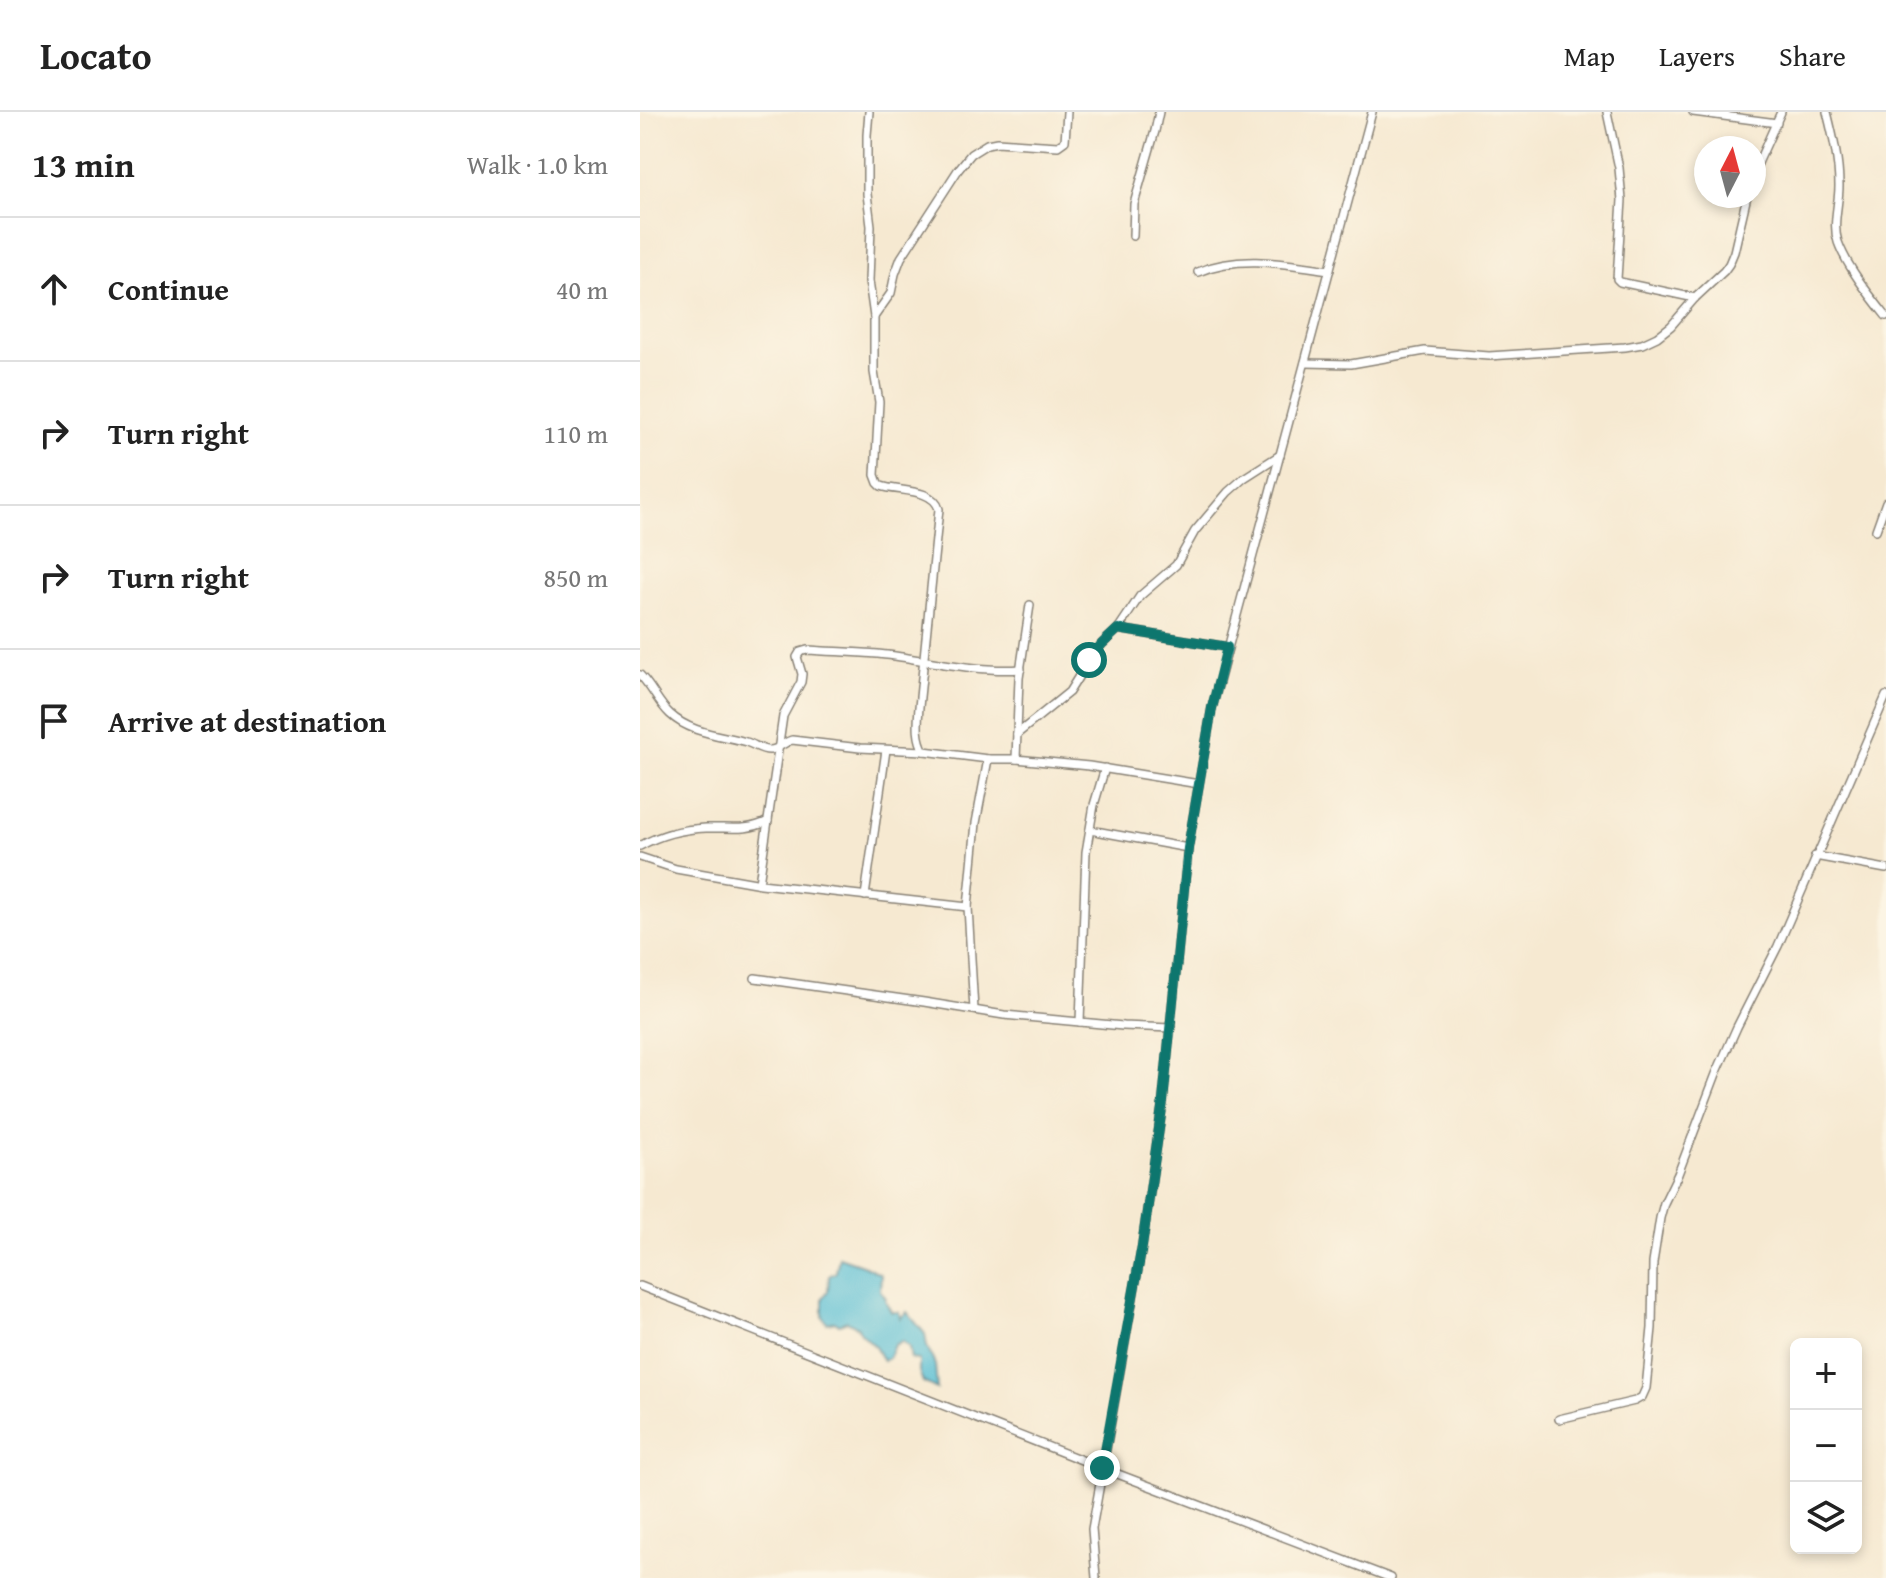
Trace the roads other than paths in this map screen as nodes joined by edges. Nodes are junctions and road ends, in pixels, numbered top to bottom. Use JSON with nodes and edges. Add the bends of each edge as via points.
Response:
{"nodes":[{"id":1,"x":869,"y":112,"type":"edge"},
{"id":2,"x":1067,"y":112,"type":"edge"},
{"id":3,"x":1159,"y":112,"type":"edge"},
{"id":4,"x":1372,"y":112,"type":"edge"},
{"id":5,"x":1607,"y":112,"type":"edge"},
{"id":6,"x":1693,"y":112,"type":"edge"},
{"id":7,"x":1781,"y":112,"type":"edge"},
{"id":8,"x":1827,"y":112,"type":"edge"},
{"id":9,"x":1777,"y":123,"type":"junction"},
{"id":10,"x":1766,"y":146,"type":"edge"},
{"id":11,"x":1744,"y":208,"type":"edge"},
{"id":12,"x":1133,"y":236,"type":"dead end"},
{"id":13,"x":1330,"y":270,"type":"junction"},
{"id":14,"x":1198,"y":272,"type":"dead end"},
{"id":15,"x":1695,"y":298,"type":"junction"},
{"id":16,"x":1886,"y":316,"type":"edge"},
{"id":17,"x":874,"y":317,"type":"junction"},
{"id":18,"x":1305,"y":363,"type":"junction"},
{"id":19,"x":1280,"y":455,"type":"junction"},
{"id":20,"x":1886,"y":502,"type":"edge"},
{"id":21,"x":1876,"y":530,"type":"dead end"},
{"id":22,"x":1030,"y":605,"type":"dead end"},
{"id":23,"x":1118,"y":629,"type":"junction"},
{"id":24,"x":1227,"y":647,"type":"junction"},
{"id":25,"x":923,"y":662,"type":"junction"},
{"id":26,"x":1021,"y":669,"type":"junction"},
{"id":27,"x":640,"y":675,"type":"edge"},
{"id":28,"x":1886,"y":696,"type":"edge"},
{"id":29,"x":1017,"y":734,"type":"junction"},
{"id":30,"x":779,"y":746,"type":"junction"},
{"id":31,"x":886,"y":750,"type":"junction"},
{"id":32,"x":924,"y":751,"type":"junction"},
{"id":33,"x":988,"y":759,"type":"junction"},
{"id":34,"x":1016,"y":759,"type":"junction"},
{"id":35,"x":1105,"y":768,"type":"junction"},
{"id":36,"x":1199,"y":784,"type":"junction"},
{"id":37,"x":768,"y":821,"type":"junction"},
{"id":38,"x":1090,"y":830,"type":"junction"},
{"id":39,"x":640,"y":846,"type":"edge"},
{"id":40,"x":1188,"y":848,"type":"junction"},
{"id":41,"x":1815,"y":856,"type":"junction"},
{"id":42,"x":640,"y":857,"type":"edge"},
{"id":43,"x":1886,"y":869,"type":"edge"},
{"id":44,"x":759,"y":883,"type":"junction"},
{"id":45,"x":865,"y":896,"type":"junction"},
{"id":46,"x":968,"y":907,"type":"junction"},
{"id":47,"x":755,"y":978,"type":"dead end"},
{"id":48,"x":974,"y":1010,"type":"junction"},
{"id":49,"x":1080,"y":1022,"type":"junction"},
{"id":50,"x":1171,"y":1028,"type":"junction"},
{"id":51,"x":640,"y":1286,"type":"edge"},
{"id":52,"x":1559,"y":1419,"type":"dead end"},
{"id":53,"x":1102,"y":1468,"type":"junction"},
{"id":54,"x":1096,"y":1578,"type":"edge"},
{"id":55,"x":1391,"y":1578,"type":"edge"}],
"edges":[{"from":1,"to":17,"type":"street","via":[[869,281]]},
{"from":2,"to":17,"type":"street","via":[[1065,141],[1058,146],[997,142],[971,154],[901,258],[891,293]]},
{"from":3,"to":12,"type":"street","via":[[1134,204]]},
{"from":4,"to":13,"type":"street"},
{"from":5,"to":15,"type":"street","via":[[1622,200],[1618,281]]},
{"from":6,"to":9,"type":"street"},
{"from":7,"to":9,"type":"street"},
{"from":8,"to":16,"type":"street","via":[[1839,176],[1839,243]]},
{"from":9,"to":10,"type":"street"},
{"from":11,"to":15,"type":"street","via":[[1729,264]]},
{"from":13,"to":14,"type":"street","via":[[1260,262],[1213,265]]},
{"from":13,"to":18,"type":"street"},
{"from":15,"to":18,"type":"street","via":[[1657,337],[1625,347],[1489,356],[1425,351],[1351,364]]},
{"from":17,"to":25,"type":"street","via":[[877,480],[886,488],[931,498],[939,509]]},
{"from":18,"to":19,"type":"street"},
{"from":19,"to":23,"type":"street","via":[[1228,492],[1195,531],[1176,565],[1140,596]]},
{"from":19,"to":24,"type":"street"},
{"from":20,"to":21,"type":"street"},
{"from":22,"to":26,"type":"street"},
{"from":23,"to":24,"type":"street"},
{"from":23,"to":29,"type":"street","via":[[1069,692]]},
{"from":24,"to":36,"type":"street"},
{"from":25,"to":26,"type":"street"},
{"from":25,"to":30,"type":"street","via":[[800,652],[801,682],[783,716]]},
{"from":25,"to":32,"type":"street","via":[[918,733]]},
{"from":26,"to":29,"type":"street"},
{"from":27,"to":30,"type":"street","via":[[679,722],[767,750]]},
{"from":28,"to":41,"type":"street"},
{"from":29,"to":34,"type":"street"},
{"from":30,"to":31,"type":"street","via":[[792,740]]},
{"from":30,"to":37,"type":"street"},
{"from":31,"to":32,"type":"street"},
{"from":31,"to":45,"type":"street"},
{"from":32,"to":33,"type":"street"},
{"from":33,"to":34,"type":"street"},
{"from":33,"to":46,"type":"street"},
{"from":34,"to":35,"type":"street"},
{"from":35,"to":36,"type":"street"},
{"from":35,"to":38,"type":"street"},
{"from":36,"to":40,"type":"street"},
{"from":37,"to":39,"type":"street","via":[[746,829],[671,833]]},
{"from":37,"to":44,"type":"street"},
{"from":38,"to":40,"type":"street"},
{"from":38,"to":49,"type":"street"},
{"from":40,"to":50,"type":"street"},
{"from":41,"to":43,"type":"street"},
{"from":41,"to":52,"type":"street","via":[[1664,1203],[1653,1263],[1649,1366],[1642,1397]]},
{"from":42,"to":44,"type":"street","via":[[676,869]]},
{"from":44,"to":45,"type":"street"},
{"from":45,"to":46,"type":"street"},
{"from":46,"to":48,"type":"street"},
{"from":47,"to":48,"type":"street"},
{"from":48,"to":49,"type":"street"},
{"from":49,"to":50,"type":"street"},
{"from":50,"to":53,"type":"street","via":[[1142,1246]]},
{"from":51,"to":53,"type":"street"},
{"from":53,"to":54,"type":"street","via":[[1092,1529]]},
{"from":53,"to":55,"type":"street"}]}
